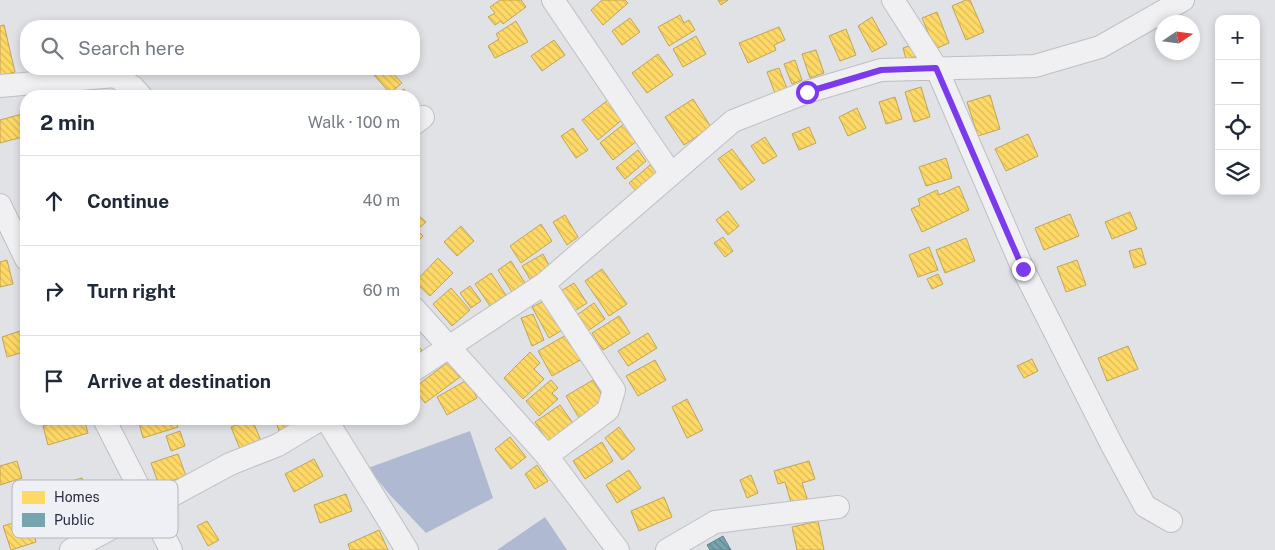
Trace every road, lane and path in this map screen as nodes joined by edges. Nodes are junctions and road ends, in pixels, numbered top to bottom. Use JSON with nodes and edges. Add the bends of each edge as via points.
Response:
{"nodes":[{"id":1,"x":893,"y":0,"type":"edge"},
{"id":2,"x":1183,"y":0,"type":"edge"},
{"id":3,"x":564,"y":4,"type":"edge"},
{"id":4,"x":936,"y":68,"type":"junction"},
{"id":5,"x":0,"y":86,"type":"edge"},
{"id":6,"x":137,"y":90,"type":"edge"},
{"id":7,"x":671,"y":174,"type":"junction"},
{"id":8,"x":0,"y":205,"type":"edge"},
{"id":9,"x":20,"y":247,"type":"edge"},
{"id":10,"x":544,"y":284,"type":"junction"},
{"id":11,"x":420,"y":315,"type":"edge"},
{"id":12,"x":448,"y":346,"type":"junction"},
{"id":13,"x":420,"y":366,"type":"edge"},
{"id":14,"x":107,"y":425,"type":"edge"},
{"id":15,"x":311,"y":425,"type":"edge"},
{"id":16,"x":330,"y":425,"type":"edge"},
{"id":17,"x":547,"y":456,"type":"junction"},
{"id":18,"x":134,"y":480,"type":"edge"},
{"id":19,"x":178,"y":491,"type":"edge"},
{"id":20,"x":838,"y":507,"type":"dead end"},
{"id":21,"x":1171,"y":521,"type":"dead end"},
{"id":22,"x":92,"y":538,"type":"edge"},
{"id":23,"x":164,"y":538,"type":"edge"},
{"id":24,"x":71,"y":550,"type":"edge"},
{"id":25,"x":170,"y":550,"type":"edge"},
{"id":26,"x":407,"y":550,"type":"edge"},
{"id":27,"x":618,"y":550,"type":"edge"},
{"id":28,"x":667,"y":550,"type":"edge"}],
"edges":[{"from":1,"to":4,"type":"street"},
{"from":2,"to":4,"type":"street","via":[[1100,47],[1035,66]]},
{"from":3,"to":7,"type":"street"},
{"from":4,"to":7,"type":"street","via":[[881,70],[807,92],[733,120]]},
{"from":4,"to":21,"type":"street","via":[[1023,269],[1104,430],[1145,506]]},
{"from":5,"to":6,"type":"street","via":[[115,76]]},
{"from":7,"to":10,"type":"street"},
{"from":8,"to":9,"type":"street"},
{"from":10,"to":12,"type":"street"},
{"from":10,"to":17,"type":"street","via":[[614,390],[608,410]]},
{"from":11,"to":12,"type":"street"},
{"from":12,"to":13,"type":"street"},
{"from":12,"to":17,"type":"street"},
{"from":14,"to":18,"type":"street"},
{"from":15,"to":19,"type":"street","via":[[278,445],[230,464]]},
{"from":16,"to":26,"type":"street"},
{"from":17,"to":27,"type":"street"},
{"from":20,"to":28,"type":"street","via":[[715,522]]},
{"from":22,"to":24,"type":"street"},
{"from":23,"to":25,"type":"street"}]}
